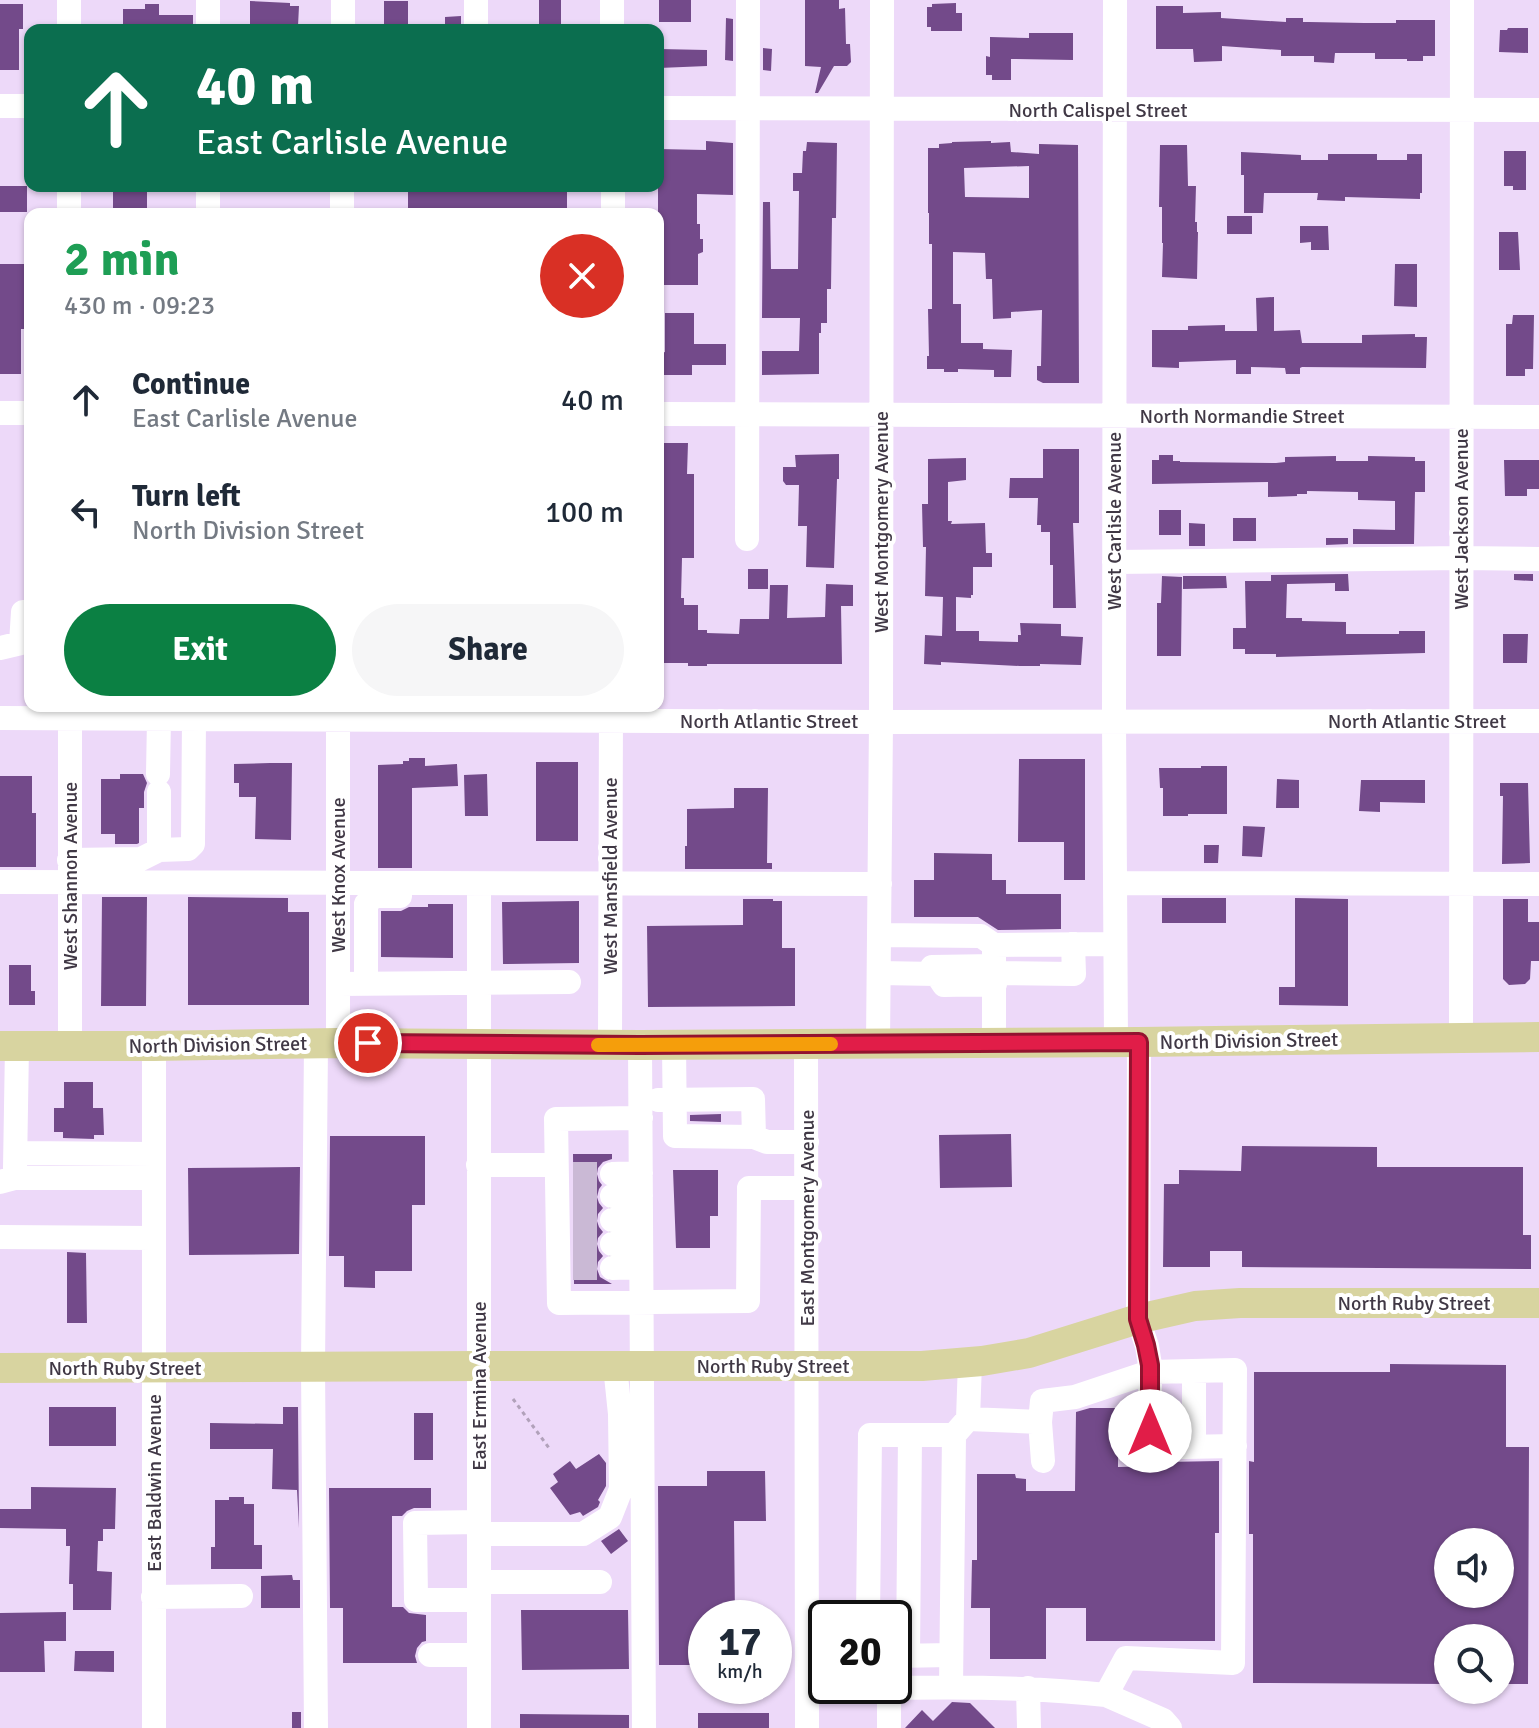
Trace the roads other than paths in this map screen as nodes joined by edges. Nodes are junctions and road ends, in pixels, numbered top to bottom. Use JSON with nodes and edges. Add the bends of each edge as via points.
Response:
{"nodes":[{"id":1,"x":69,"y":0,"type":"edge"},
{"id":2,"x":208,"y":0,"type":"edge"},
{"id":3,"x":343,"y":0,"type":"edge"},
{"id":4,"x":476,"y":0,"type":"edge"},
{"id":5,"x":612,"y":0,"type":"edge"},
{"id":6,"x":748,"y":0,"type":"edge"},
{"id":7,"x":882,"y":0,"type":"edge"},
{"id":8,"x":1115,"y":0,"type":"edge"},
{"id":9,"x":1462,"y":0,"type":"edge"},
{"id":10,"x":69,"y":24,"type":"edge"},
{"id":11,"x":208,"y":24,"type":"edge"},
{"id":12,"x":343,"y":24,"type":"edge"},
{"id":13,"x":476,"y":24,"type":"edge"},
{"id":14,"x":612,"y":24,"type":"edge"},
{"id":15,"x":0,"y":106,"type":"edge"},
{"id":16,"x":24,"y":106,"type":"edge"},
{"id":17,"x":664,"y":108,"type":"edge"},
{"id":18,"x":748,"y":109,"type":"junction"},
{"id":19,"x":881,"y":110,"type":"junction"},
{"id":20,"x":1115,"y":110,"type":"junction"},
{"id":21,"x":1462,"y":110,"type":"junction"},
{"id":22,"x":1539,"y":110,"type":"edge"},
{"id":23,"x":0,"y":413,"type":"edge"},
{"id":24,"x":24,"y":413,"type":"edge"},
{"id":25,"x":747,"y":413,"type":"junction"},
{"id":26,"x":664,"y":414,"type":"edge"},
{"id":27,"x":880,"y":414,"type":"junction"},
{"id":28,"x":1114,"y":416,"type":"junction"},
{"id":29,"x":1461,"y":416,"type":"junction"},
{"id":30,"x":1539,"y":417,"type":"edge"},
{"id":31,"x":747,"y":539,"type":"dead end"},
{"id":32,"x":1461,"y":558,"type":"junction"},
{"id":33,"x":1539,"y":559,"type":"edge"},
{"id":34,"x":1114,"y":562,"type":"junction"},
{"id":35,"x":23,"y":612,"type":"dead end"},
{"id":36,"x":0,"y":648,"type":"edge"},
{"id":37,"x":70,"y":712,"type":"edge"},
{"id":38,"x":338,"y":712,"type":"edge"},
{"id":39,"x":611,"y":713,"type":"edge"},
{"id":40,"x":0,"y":718,"type":"edge"},
{"id":41,"x":159,"y":719,"type":"junction"},
{"id":42,"x":194,"y":719,"type":"junction"},
{"id":43,"x":1114,"y":721,"type":"junction"},
{"id":44,"x":1461,"y":721,"type":"junction"},
{"id":45,"x":1539,"y":721,"type":"edge"},
{"id":46,"x":881,"y":722,"type":"junction"},
{"id":47,"x":159,"y":850,"type":"junction"},
{"id":48,"x":69,"y":871,"type":"junction"},
{"id":49,"x":0,"y":882,"type":"edge"},
{"id":50,"x":1115,"y":883,"type":"junction"},
{"id":51,"x":1462,"y":883,"type":"junction"},
{"id":52,"x":338,"y":884,"type":"junction"},
{"id":53,"x":610,"y":884,"type":"junction"},
{"id":54,"x":880,"y":884,"type":"junction"},
{"id":55,"x":1539,"y":884,"type":"edge"},
{"id":56,"x":479,"y":890,"type":"junction"},
{"id":57,"x":879,"y":935,"type":"junction"},
{"id":58,"x":1115,"y":944,"type":"junction"},
{"id":59,"x":994,"y":967,"type":"junction"},
{"id":60,"x":879,"y":973,"type":"junction"},
{"id":61,"x":478,"y":982,"type":"junction"},
{"id":62,"x":569,"y":982,"type":"dead end"},
{"id":63,"x":366,"y":983,"type":"junction"},
{"id":64,"x":338,"y":984,"type":"junction"},
{"id":65,"x":1539,"y":1037,"type":"edge"},
{"id":66,"x":1461,"y":1038,"type":"junction"},
{"id":67,"x":1127,"y":1042,"type":"junction"},
{"id":68,"x":478,"y":1043,"type":"junction"},
{"id":69,"x":878,"y":1043,"type":"junction"},
{"id":70,"x":994,"y":1043,"type":"junction"},
{"id":71,"x":327,"y":1044,"type":"junction"},
{"id":72,"x":806,"y":1044,"type":"junction"},
{"id":73,"x":610,"y":1045,"type":"junction"},
{"id":74,"x":640,"y":1045,"type":"junction"},
{"id":75,"x":674,"y":1045,"type":"junction"},
{"id":76,"x":8,"y":1046,"type":"edge"},
{"id":77,"x":70,"y":1046,"type":"junction"},
{"id":78,"x":154,"y":1046,"type":"junction"},
{"id":79,"x":683,"y":1100,"type":"junction"},
{"id":80,"x":641,"y":1110,"type":"junction"},
{"id":81,"x":745,"y":1137,"type":"junction"},
{"id":82,"x":807,"y":1142,"type":"junction"},
{"id":83,"x":16,"y":1153,"type":"junction"},
{"id":84,"x":478,"y":1165,"type":"junction"},
{"id":85,"x":154,"y":1166,"type":"junction"},
{"id":86,"x":8,"y":1180,"type":"edge"},
{"id":87,"x":807,"y":1188,"type":"junction"},
{"id":88,"x":565,"y":1215,"type":"junction"},
{"id":89,"x":612,"y":1220,"type":"junction"},
{"id":90,"x":641,"y":1220,"type":"junction"},
{"id":91,"x":0,"y":1237,"type":"edge"},
{"id":92,"x":154,"y":1238,"type":"junction"},
{"id":93,"x":642,"y":1302,"type":"junction"},
{"id":94,"x":1539,"y":1303,"type":"edge"},
{"id":95,"x":1138,"y":1319,"type":"junction"},
{"id":96,"x":970,"y":1362,"type":"junction"},
{"id":97,"x":479,"y":1366,"type":"junction"},
{"id":98,"x":628,"y":1366,"type":"junction"},
{"id":99,"x":154,"y":1367,"type":"junction"},
{"id":100,"x":313,"y":1367,"type":"junction"},
{"id":101,"x":807,"y":1367,"type":"junction"},
{"id":102,"x":0,"y":1368,"type":"edge"},
{"id":103,"x":1194,"y":1371,"type":"junction"},
{"id":104,"x":1150,"y":1372,"type":"junction"},
{"id":105,"x":1040,"y":1422,"type":"junction"},
{"id":106,"x":961,"y":1427,"type":"junction"},
{"id":107,"x":1150,"y":1431,"type":"dead end"},
{"id":108,"x":910,"y":1435,"type":"junction"},
{"id":109,"x":1235,"y":1446,"type":"junction"},
{"id":110,"x":1194,"y":1447,"type":"junction"},
{"id":111,"x":1132,"y":1448,"type":"dead end"},
{"id":112,"x":1043,"y":1461,"type":"dead end"},
{"id":113,"x":479,"y":1528,"type":"junction"},
{"id":114,"x":600,"y":1582,"type":"dead end"},
{"id":115,"x":479,"y":1591,"type":"junction"},
{"id":116,"x":241,"y":1596,"type":"dead end"},
{"id":117,"x":153,"y":1597,"type":"junction"},
{"id":118,"x":868,"y":1600,"type":"edge"},
{"id":119,"x":903,"y":1600,"type":"edge"},
{"id":120,"x":430,"y":1655,"type":"dead end"},
{"id":121,"x":479,"y":1655,"type":"junction"},
{"id":122,"x":951,"y":1655,"type":"junction"},
{"id":123,"x":912,"y":1656,"type":"edge"},
{"id":124,"x":951,"y":1687,"type":"junction"},
{"id":125,"x":912,"y":1688,"type":"edge"},
{"id":126,"x":1028,"y":1688,"type":"junction"},
{"id":127,"x":807,"y":1689,"type":"joint"},
{"id":128,"x":1106,"y":1695,"type":"junction"},
{"id":129,"x":889,"y":1704,"type":"edge"},
{"id":130,"x":154,"y":1728,"type":"edge"},
{"id":131,"x":316,"y":1728,"type":"edge"},
{"id":132,"x":479,"y":1728,"type":"edge"},
{"id":133,"x":644,"y":1728,"type":"edge"},
{"id":134,"x":807,"y":1728,"type":"edge"},
{"id":135,"x":889,"y":1728,"type":"edge"},
{"id":136,"x":1029,"y":1728,"type":"edge"},
{"id":137,"x":1170,"y":1728,"type":"edge"}],
"edges":[{"from":1,"to":10,"type":"street"},
{"from":2,"to":11,"type":"street"},
{"from":3,"to":12,"type":"street"},
{"from":4,"to":13,"type":"street"},
{"from":5,"to":14,"type":"street"},
{"from":6,"to":18,"type":"street"},
{"from":7,"to":19,"type":"street","name":"West Montgomery Avenue"},
{"from":8,"to":20,"type":"street","name":"West Carlisle Avenue"},
{"from":9,"to":21,"type":"street","name":"West Jackson Avenue"},
{"from":15,"to":16,"type":"street"},
{"from":17,"to":18,"type":"street","name":"North Calispel Street"},
{"from":18,"to":19,"type":"street","name":"North Calispel Street"},
{"from":18,"to":25,"type":"street"},
{"from":19,"to":20,"type":"street","name":"North Calispel Street"},
{"from":19,"to":27,"type":"street","name":"West Montgomery Avenue"},
{"from":20,"to":21,"type":"street","name":"North Calispel Street"},
{"from":20,"to":28,"type":"street","name":"West Carlisle Avenue"},
{"from":21,"to":22,"type":"street","name":"North Calispel Street"},
{"from":21,"to":29,"type":"street","name":"West Jackson Avenue"},
{"from":23,"to":24,"type":"street"},
{"from":25,"to":26,"type":"street","name":"North Normandie Street"},
{"from":25,"to":27,"type":"street","name":"North Normandie Street"},
{"from":25,"to":31,"type":"street"},
{"from":27,"to":28,"type":"street","name":"North Normandie Street"},
{"from":27,"to":46,"type":"street","name":"West Montgomery Avenue"},
{"from":28,"to":29,"type":"street","name":"North Normandie Street"},
{"from":28,"to":34,"type":"street","name":"West Carlisle Avenue"},
{"from":29,"to":30,"type":"street","name":"North Normandie Street"},
{"from":29,"to":32,"type":"street","name":"West Jackson Avenue"},
{"from":32,"to":33,"type":"street"},
{"from":32,"to":34,"type":"street"},
{"from":32,"to":44,"type":"street","name":"West Jackson Avenue"},
{"from":34,"to":43,"type":"street","name":"West Carlisle Avenue"},
{"from":35,"to":36,"type":"street","via":[[21,643]]},
{"from":37,"to":40,"type":"street","name":"North Atlantic Street"},
{"from":37,"to":41,"type":"street","name":"North Atlantic Street"},
{"from":37,"to":48,"type":"street","name":"West Shannon Avenue"},
{"from":38,"to":39,"type":"street","name":"North Atlantic Street"},
{"from":38,"to":42,"type":"street","name":"North Atlantic Street"},
{"from":38,"to":52,"type":"street","name":"West Knox Avenue"},
{"from":39,"to":46,"type":"street","name":"North Atlantic Street"},
{"from":39,"to":53,"type":"street","name":"West Mansfield Avenue"},
{"from":41,"to":42,"type":"street","name":"North Atlantic Street"},
{"from":41,"to":47,"type":"street"},
{"from":42,"to":47,"type":"street","via":[[193,844],[188,849]]},
{"from":43,"to":44,"type":"street","name":"North Atlantic Street"},
{"from":43,"to":46,"type":"street","name":"North Atlantic Street"},
{"from":43,"to":50,"type":"street","name":"West Carlisle Avenue"},
{"from":44,"to":45,"type":"street","name":"North Atlantic Street"},
{"from":44,"to":51,"type":"street","name":"West Jackson Avenue"},
{"from":46,"to":54,"type":"street","name":"West Montgomery Avenue"},
{"from":47,"to":48,"type":"street","via":[[141,859]]},
{"from":48,"to":49,"type":"street"},
{"from":48,"to":52,"type":"street"},
{"from":48,"to":77,"type":"street","name":"West Shannon Avenue"},
{"from":50,"to":51,"type":"street"},
{"from":50,"to":58,"type":"street","name":"West Carlisle Avenue"},
{"from":51,"to":55,"type":"street"},
{"from":51,"to":66,"type":"street","name":"West Jackson Avenue"},
{"from":52,"to":56,"type":"street"},
{"from":52,"to":64,"type":"street","name":"West Knox Avenue"},
{"from":53,"to":54,"type":"street"},
{"from":53,"to":56,"type":"street"},
{"from":53,"to":73,"type":"street","name":"West Mansfield Avenue"},
{"from":54,"to":57,"type":"street","name":"West Montgomery Avenue"},
{"from":56,"to":61,"type":"street","name":"East Ermina Avenue"},
{"from":56,"to":63,"type":"street","via":[[374,896],[366,904]]},
{"from":57,"to":59,"type":"street","via":[[981,936]]},
{"from":57,"to":60,"type":"street","name":"West Montgomery Avenue"},
{"from":58,"to":59,"type":"street","via":[[1073,944]]},
{"from":58,"to":67,"type":"street","name":"West Carlisle Avenue"},
{"from":59,"to":60,"type":"street","via":[[932,967],[937,974]]},
{"from":59,"to":70,"type":"street"},
{"from":60,"to":69,"type":"street","name":"West Montgomery Avenue"},
{"from":61,"to":62,"type":"street"},
{"from":61,"to":63,"type":"street"},
{"from":61,"to":68,"type":"street","name":"East Ermina Avenue"},
{"from":63,"to":64,"type":"street"},
{"from":64,"to":71,"type":"street","name":"West Knox Avenue"},
{"from":65,"to":66,"type":"main road","name":"North Division Street"},
{"from":66,"to":67,"type":"main road","name":"North Division Street"},
{"from":67,"to":70,"type":"main road","name":"North Division Street"},
{"from":67,"to":95,"type":"street","name":"West Carlisle Avenue"},
{"from":68,"to":71,"type":"main road","name":"North Division Street"},
{"from":68,"to":73,"type":"main road","name":"North Division Street"},
{"from":68,"to":84,"type":"street","name":"East Ermina Avenue"},
{"from":69,"to":70,"type":"main road","name":"North Division Street"},
{"from":69,"to":72,"type":"main road","name":"North Division Street"},
{"from":71,"to":78,"type":"main road","name":"North Division Street"},
{"from":71,"to":100,"type":"street","name":"West Knox Avenue"},
{"from":72,"to":75,"type":"main road","name":"North Division Street"},
{"from":72,"to":82,"type":"street","name":"East Montgomery Avenue"},
{"from":73,"to":74,"type":"main road","name":"North Division Street"},
{"from":74,"to":75,"type":"main road","name":"North Division Street"},
{"from":74,"to":80,"type":"street"},
{"from":75,"to":79,"type":"street"},
{"from":76,"to":77,"type":"main road","name":"North Division Street"},
{"from":76,"to":83,"type":"street"},
{"from":77,"to":78,"type":"main road","name":"North Division Street"},
{"from":78,"to":85,"type":"street","name":"East Baldwin Avenue"},
{"from":79,"to":80,"type":"street"},
{"from":79,"to":81,"type":"street","via":[[675,1136]]},
{"from":79,"to":81,"type":"street","via":[[753,1099]]},
{"from":80,"to":88,"type":"street","via":[[556,1119]]},
{"from":80,"to":90,"type":"street"},
{"from":81,"to":82,"type":"street"},
{"from":82,"to":87,"type":"street","name":"East Montgomery Avenue"},
{"from":83,"to":85,"type":"street"},
{"from":83,"to":86,"type":"street"},
{"from":84,"to":88,"type":"street"},
{"from":84,"to":97,"type":"street","name":"East Ermina Avenue"},
{"from":85,"to":86,"type":"street"},
{"from":85,"to":92,"type":"street","name":"East Baldwin Avenue"},
{"from":87,"to":93,"type":"street","via":[[749,1188],[748,1301]]},
{"from":87,"to":101,"type":"street","name":"East Montgomery Avenue"},
{"from":88,"to":93,"type":"street","via":[[559,1303]]},
{"from":89,"to":90,"type":"street"},
{"from":89,"to":90,"type":"street"},
{"from":89,"to":90,"type":"street"},
{"from":90,"to":93,"type":"street"},
{"from":91,"to":92,"type":"street"},
{"from":92,"to":99,"type":"street","name":"East Baldwin Avenue"},
{"from":93,"to":98,"type":"street"},
{"from":94,"to":95,"type":"main road","name":"North Ruby Street","via":[[1240,1303],[1195,1306]]},
{"from":95,"to":96,"type":"main road","name":"North Ruby Street","via":[[1029,1353]]},
{"from":95,"to":104,"type":"street","name":"West Carlisle Avenue"},
{"from":96,"to":101,"type":"main road","name":"North Ruby Street"},
{"from":96,"to":106,"type":"street"},
{"from":97,"to":98,"type":"main road","name":"North Ruby Street"},
{"from":97,"to":100,"type":"main road","name":"North Ruby Street"},
{"from":97,"to":113,"type":"street","name":"East Ermina Avenue"},
{"from":98,"to":101,"type":"main road","name":"North Ruby Street"},
{"from":98,"to":113,"type":"street","via":[[620,1414],[621,1489],[610,1517],[583,1534]]},
{"from":98,"to":133,"type":"street"},
{"from":99,"to":100,"type":"main road","name":"North Ruby Street"},
{"from":99,"to":102,"type":"main road","name":"North Ruby Street"},
{"from":99,"to":117,"type":"street","name":"East Baldwin Avenue"},
{"from":100,"to":131,"type":"street","name":"West Knox Avenue"},
{"from":101,"to":127,"type":"street","name":"East Montgomery Avenue"},
{"from":103,"to":104,"type":"street"},
{"from":103,"to":109,"type":"street","via":[[1235,1370]]},
{"from":103,"to":110,"type":"street"},
{"from":104,"to":105,"type":"street","via":[[1075,1397],[1042,1401]]},
{"from":104,"to":107,"type":"street","name":"West Carlisle Avenue"},
{"from":105,"to":106,"type":"street"},
{"from":105,"to":112,"type":"street"},
{"from":106,"to":108,"type":"street"},
{"from":106,"to":122,"type":"street"},
{"from":108,"to":118,"type":"street","via":[[870,1435]]},
{"from":108,"to":119,"type":"street"},
{"from":109,"to":110,"type":"street"},
{"from":109,"to":128,"type":"street","via":[[1233,1663],[1126,1658]]},
{"from":110,"to":111,"type":"street"},
{"from":113,"to":115,"type":"street","name":"East Ermina Avenue"},
{"from":113,"to":115,"type":"street","via":[[415,1523],[416,1600]]},
{"from":114,"to":115,"type":"street"},
{"from":115,"to":121,"type":"street","name":"East Ermina Avenue"},
{"from":116,"to":117,"type":"street"},
{"from":117,"to":130,"type":"street","name":"East Baldwin Avenue"},
{"from":120,"to":121,"type":"street"},
{"from":121,"to":132,"type":"street","name":"East Ermina Avenue"},
{"from":122,"to":123,"type":"street"},
{"from":122,"to":124,"type":"street"},
{"from":124,"to":125,"type":"street"},
{"from":124,"to":126,"type":"street"},
{"from":126,"to":128,"type":"street"},
{"from":126,"to":136,"type":"street"},
{"from":127,"to":134,"type":"street","name":"East Montgomery Avenue"},
{"from":128,"to":137,"type":"street"},
{"from":129,"to":135,"type":"street"}]}
